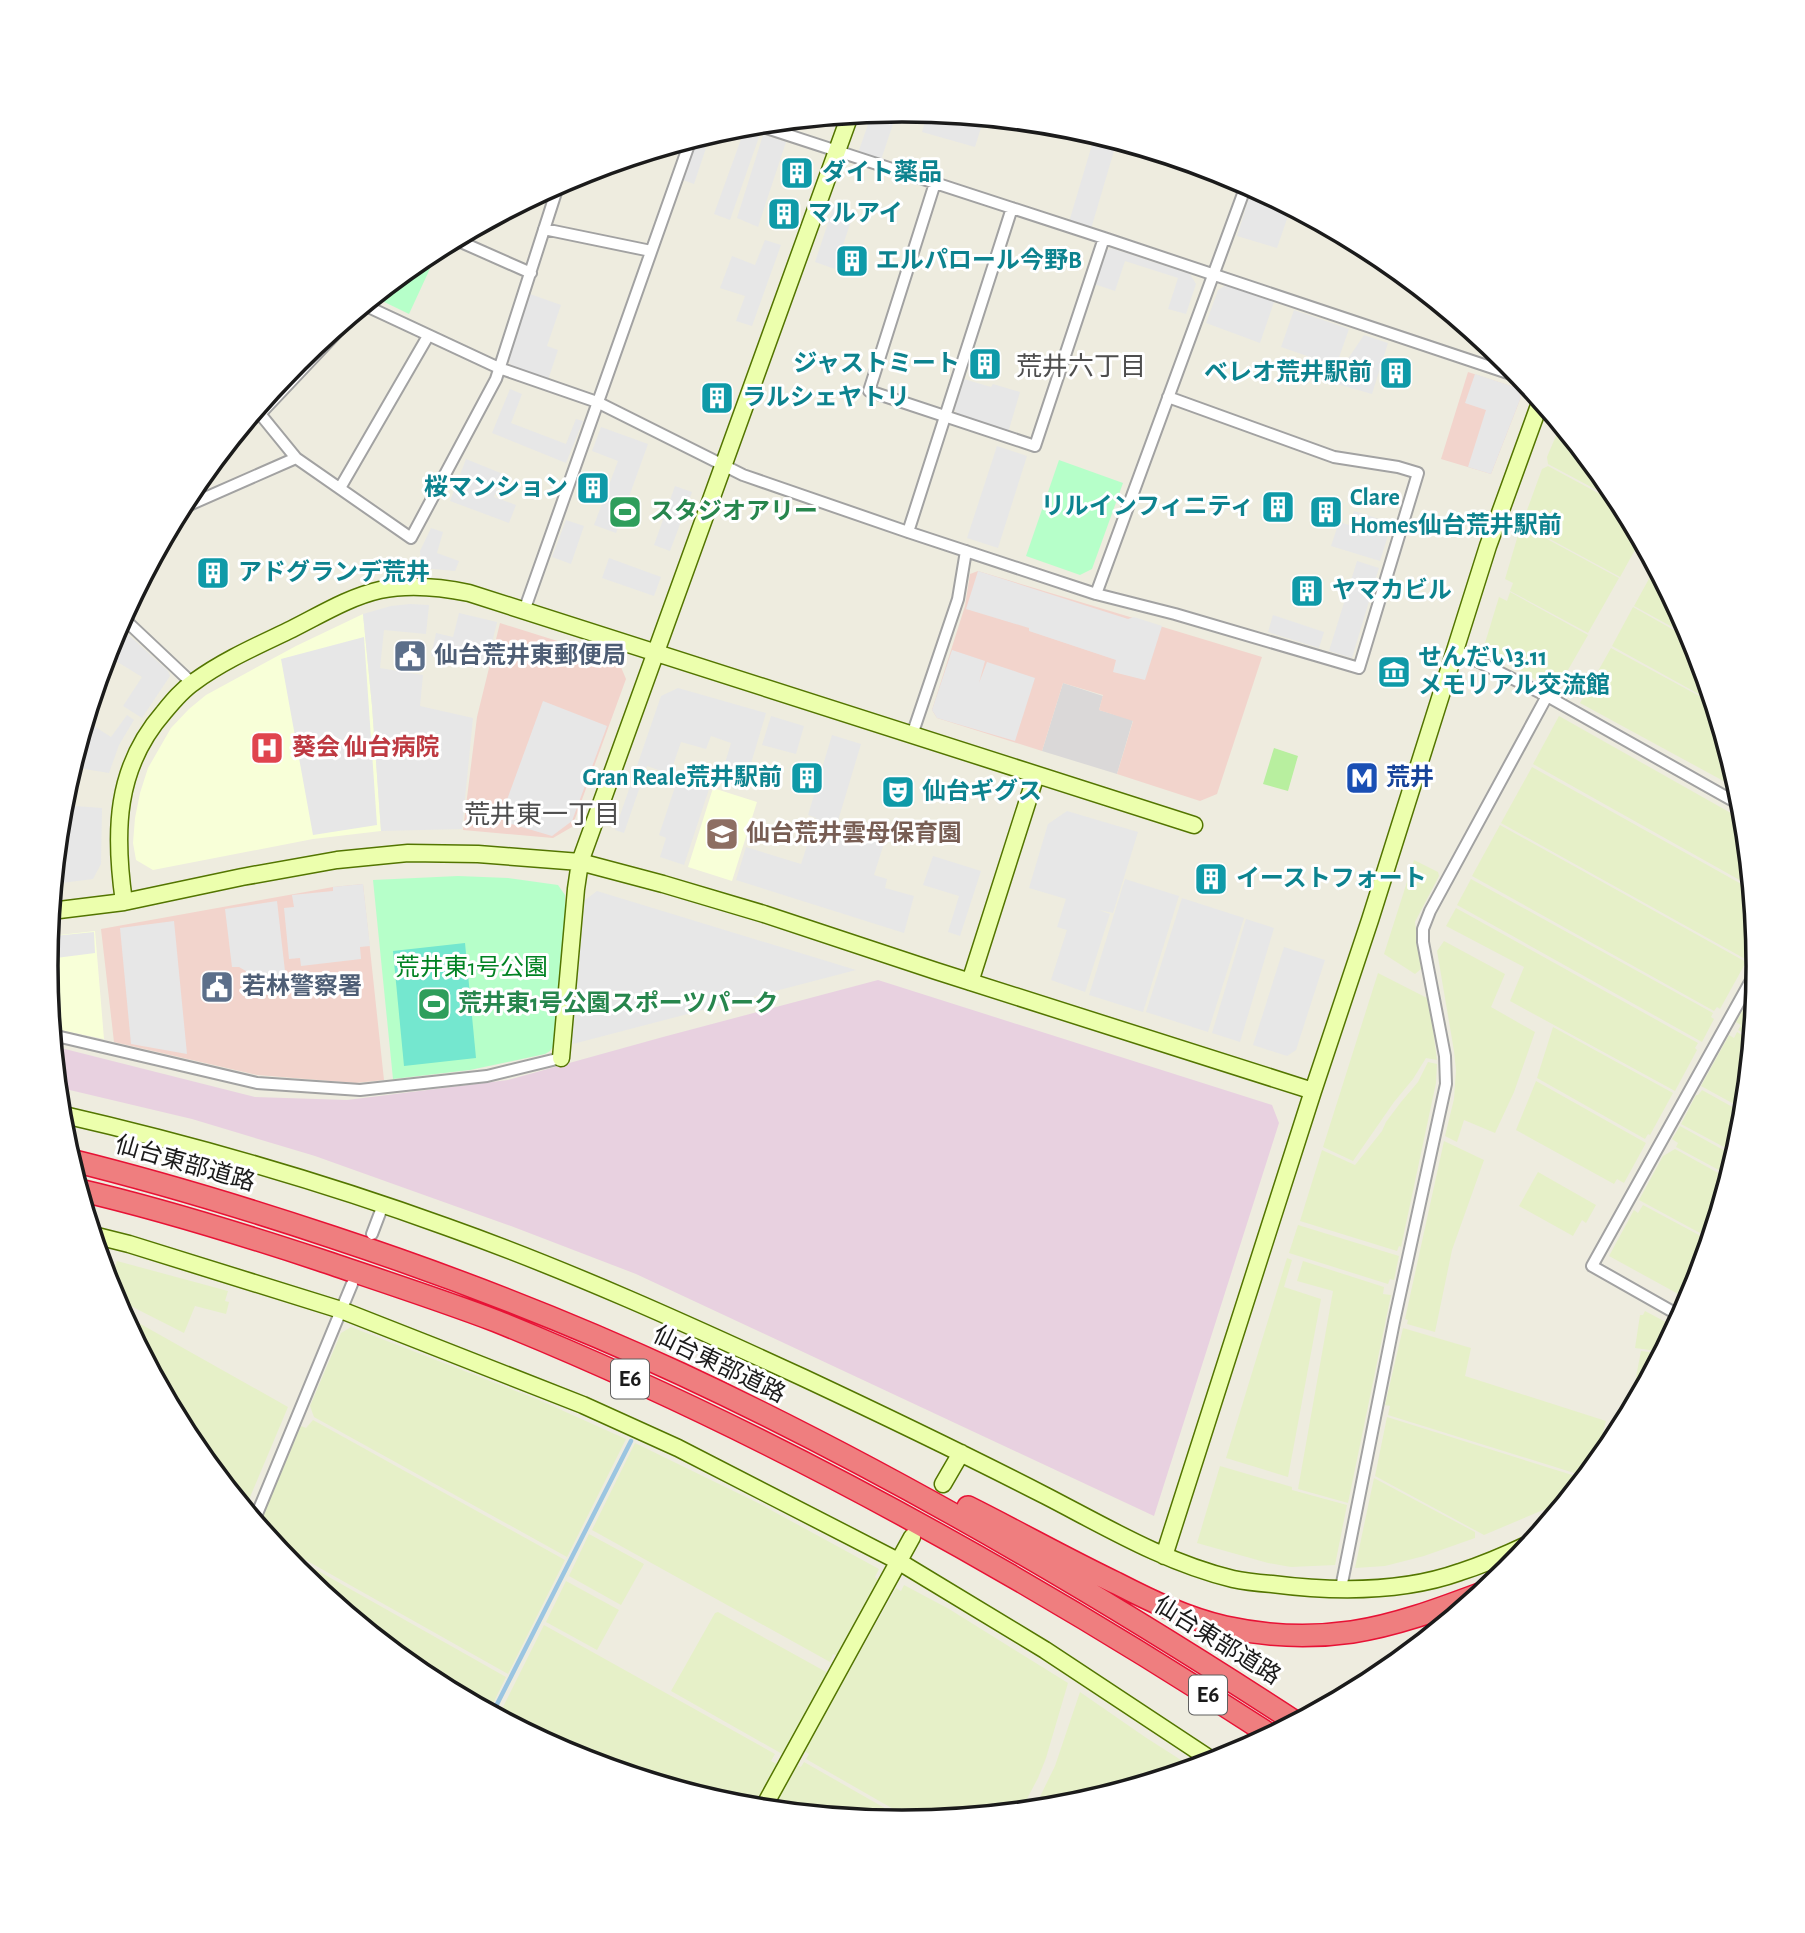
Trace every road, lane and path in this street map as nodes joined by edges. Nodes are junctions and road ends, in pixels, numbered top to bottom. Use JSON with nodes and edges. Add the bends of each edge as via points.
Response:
{"nodes":[{"id":1,"x":847,"y":124,"type":"edge"},
{"id":2,"x":778,"y":131,"type":"edge"},
{"id":3,"x":687,"y":150,"type":"edge"},
{"id":4,"x":837,"y":150,"type":"junction"},
{"id":5,"x":935,"y":183,"type":"junction"},
{"id":6,"x":1243,"y":194,"type":"edge"},
{"id":7,"x":554,"y":197,"type":"edge"},
{"id":8,"x":1012,"y":208,"type":"junction"},
{"id":9,"x":544,"y":229,"type":"junction"},
{"id":10,"x":1104,"y":238,"type":"junction"},
{"id":11,"x":465,"y":244,"type":"edge"},
{"id":12,"x":651,"y":251,"type":"junction"},
{"id":13,"x":531,"y":273,"type":"junction"},
{"id":14,"x":1213,"y":274,"type":"junction"},
{"id":15,"x":372,"y":309,"type":"edge"},
{"id":16,"x":428,"y":336,"type":"junction"},
{"id":17,"x":499,"y":368,"type":"junction"},
{"id":18,"x":1502,"y":371,"type":"edge"},
{"id":19,"x":1168,"y":397,"type":"junction"},
{"id":20,"x":597,"y":402,"type":"junction"},
{"id":21,"x":1538,"y":409,"type":"edge"},
{"id":22,"x":262,"y":416,"type":"edge"},
{"id":23,"x":947,"y":417,"type":"junction"},
{"id":24,"x":296,"y":458,"type":"junction"},
{"id":25,"x":723,"y":464,"type":"junction"},
{"id":26,"x":340,"y":488,"type":"junction"},
{"id":27,"x":197,"y":501,"type":"edge"},
{"id":28,"x":908,"y":532,"type":"junction"},
{"id":29,"x":966,"y":551,"type":"junction"},
{"id":30,"x":1096,"y":594,"type":"junction"},
{"id":31,"x":524,"y":611,"type":"junction"},
{"id":32,"x":130,"y":625,"type":"edge"},
{"id":33,"x":1455,"y":650,"type":"junction"},
{"id":34,"x":655,"y":652,"type":"junction"},
{"id":35,"x":192,"y":683,"type":"junction"},
{"id":36,"x":1547,"y":696,"type":"junction"},
{"id":37,"x":912,"y":735,"type":"junction"},
{"id":38,"x":1036,"y":775,"type":"junction"},
{"id":39,"x":1730,"y":799,"type":"edge"},
{"id":40,"x":1194,"y":825,"type":"dead end"},
{"id":41,"x":580,"y":862,"type":"junction"},
{"id":42,"x":124,"y":902,"type":"junction"},
{"id":43,"x":60,"y":910,"type":"edge"},
{"id":44,"x":970,"y":982,"type":"junction"},
{"id":45,"x":1746,"y":989,"type":"edge"},
{"id":46,"x":61,"y":1037,"type":"edge"},
{"id":47,"x":561,"y":1058,"type":"joint"},
{"id":48,"x":1313,"y":1091,"type":"junction"},
{"id":49,"x":72,"y":1117,"type":"edge"},
{"id":50,"x":82,"y":1163,"type":"edge"},
{"id":51,"x":89,"y":1192,"type":"edge"},
{"id":52,"x":383,"y":1205,"type":"junction"},
{"id":53,"x":372,"y":1234,"type":"dead end"},
{"id":54,"x":103,"y":1237,"type":"edge"},
{"id":55,"x":352,"y":1284,"type":"dead end"},
{"id":56,"x":341,"y":1310,"type":"junction"},
{"id":57,"x":1673,"y":1312,"type":"edge"},
{"id":58,"x":765,"y":1416,"type":"junction"},
{"id":59,"x":961,"y":1453,"type":"junction"},
{"id":60,"x":943,"y":1484,"type":"dead end"},
{"id":61,"x":258,"y":1512,"type":"edge"},
{"id":62,"x":912,"y":1537,"type":"dead end"},
{"id":63,"x":1512,"y":1551,"type":"edge"},
{"id":64,"x":1164,"y":1556,"type":"junction"},
{"id":65,"x":898,"y":1561,"type":"junction"},
{"id":66,"x":1341,"y":1588,"type":"junction"},
{"id":67,"x":1461,"y":1600,"type":"edge"},
{"id":68,"x":1144,"y":1654,"type":"junction"},
{"id":69,"x":1288,"y":1717,"type":"edge"},
{"id":70,"x":1263,"y":1730,"type":"edge"},
{"id":71,"x":1251,"y":1735,"type":"edge"},
{"id":72,"x":1204,"y":1755,"type":"edge"},
{"id":73,"x":768,"y":1800,"type":"edge"}],
"edges":[{"from":1,"to":4,"type":"street"},
{"from":2,"to":4,"type":"street"},
{"from":3,"to":12,"type":"street"},
{"from":4,"to":5,"type":"street"},
{"from":4,"to":25,"type":"street"},
{"from":5,"to":8,"type":"street"},
{"from":5,"to":23,"type":"street","via":[[869,391]]},
{"from":6,"to":14,"type":"street"},
{"from":7,"to":9,"type":"street"},
{"from":8,"to":10,"type":"street"},
{"from":8,"to":23,"type":"street"},
{"from":9,"to":12,"type":"street"},
{"from":9,"to":13,"type":"street"},
{"from":10,"to":14,"type":"street"},
{"from":10,"to":23,"type":"street","via":[[1035,446]]},
{"from":11,"to":13,"type":"street"},
{"from":12,"to":20,"type":"street"},
{"from":13,"to":17,"type":"street"},
{"from":14,"to":18,"type":"street"},
{"from":14,"to":19,"type":"street"},
{"from":15,"to":16,"type":"street"},
{"from":16,"to":17,"type":"street"},
{"from":16,"to":26,"type":"street"},
{"from":17,"to":20,"type":"street"},
{"from":17,"to":26,"type":"street","via":[[411,538]]},
{"from":19,"to":30,"type":"street"},
{"from":19,"to":30,"type":"street","via":[[1334,457],[1418,473],[1359,668]]},
{"from":20,"to":25,"type":"street"},
{"from":20,"to":31,"type":"street"},
{"from":21,"to":33,"type":"street"},
{"from":22,"to":24,"type":"street"},
{"from":23,"to":28,"type":"street"},
{"from":24,"to":26,"type":"street"},
{"from":24,"to":27,"type":"street"},
{"from":25,"to":28,"type":"street"},
{"from":25,"to":34,"type":"street"},
{"from":28,"to":29,"type":"street"},
{"from":29,"to":30,"type":"street"},
{"from":29,"to":37,"type":"street","via":[[957,599]]},
{"from":31,"to":34,"type":"street"},
{"from":31,"to":35,"type":"street","via":[[443,587],[379,590],[306,622]]},
{"from":32,"to":35,"type":"street"},
{"from":33,"to":36,"type":"street"},
{"from":33,"to":48,"type":"street"},
{"from":34,"to":37,"type":"street"},
{"from":34,"to":41,"type":"street"},
{"from":35,"to":42,"type":"street","via":[[156,721],[125,780],[118,830]]},
{"from":36,"to":39,"type":"street"},
{"from":36,"to":66,"type":"street","via":[[1423,929],[1446,1084]]},
{"from":37,"to":38,"type":"street"},
{"from":38,"to":40,"type":"street"},
{"from":38,"to":44,"type":"street"},
{"from":41,"to":42,"type":"street","via":[[408,853],[242,877]]},
{"from":41,"to":44,"type":"street","via":[[764,914]]},
{"from":41,"to":47,"type":"street"},
{"from":42,"to":43,"type":"street"},
{"from":44,"to":48,"type":"street"},
{"from":45,"to":57,"type":"street","via":[[1592,1265]]},
{"from":46,"to":47,"type":"street","via":[[257,1083],[359,1090],[487,1076]]},
{"from":48,"to":64,"type":"street"},
{"from":49,"to":52,"type":"street","via":[[284,1172]]},
{"from":50,"to":58,"type":"highway","name":"仙台東部道路","number":"E6","via":[[236,1205],[415,1265],[591,1334]]},
{"from":51,"to":68,"type":"highway","name":"仙台東部道路","number":"E6","via":[[230,1231],[407,1289],[582,1358],[841,1482]]},
{"from":52,"to":53,"type":"street"},
{"from":52,"to":59,"type":"street","via":[[550,1266]]},
{"from":54,"to":56,"type":"street"},
{"from":55,"to":56,"type":"street"},
{"from":56,"to":61,"type":"street"},
{"from":56,"to":65,"type":"street","via":[[583,1405],[678,1448]]},
{"from":58,"to":67,"type":"highway","via":[[929,1486],[1163,1606],[1223,1626],[1287,1635],[1352,1632]]},
{"from":58,"to":69,"type":"highway","name":"仙台東部道路","number":"E6","via":[[991,1535]]},
{"from":59,"to":60,"type":"street"},
{"from":59,"to":64,"type":"street"},
{"from":62,"to":65,"type":"street"},
{"from":63,"to":66,"type":"street","via":[[1418,1583]]},
{"from":64,"to":66,"type":"street","via":[[1237,1580]]},
{"from":65,"to":72,"type":"street","via":[[1045,1650]]},
{"from":65,"to":73,"type":"street"},
{"from":68,"to":70,"type":"highway","name":"仙台東部道路","number":"E6"},
{"from":68,"to":71,"type":"highway"}]}
